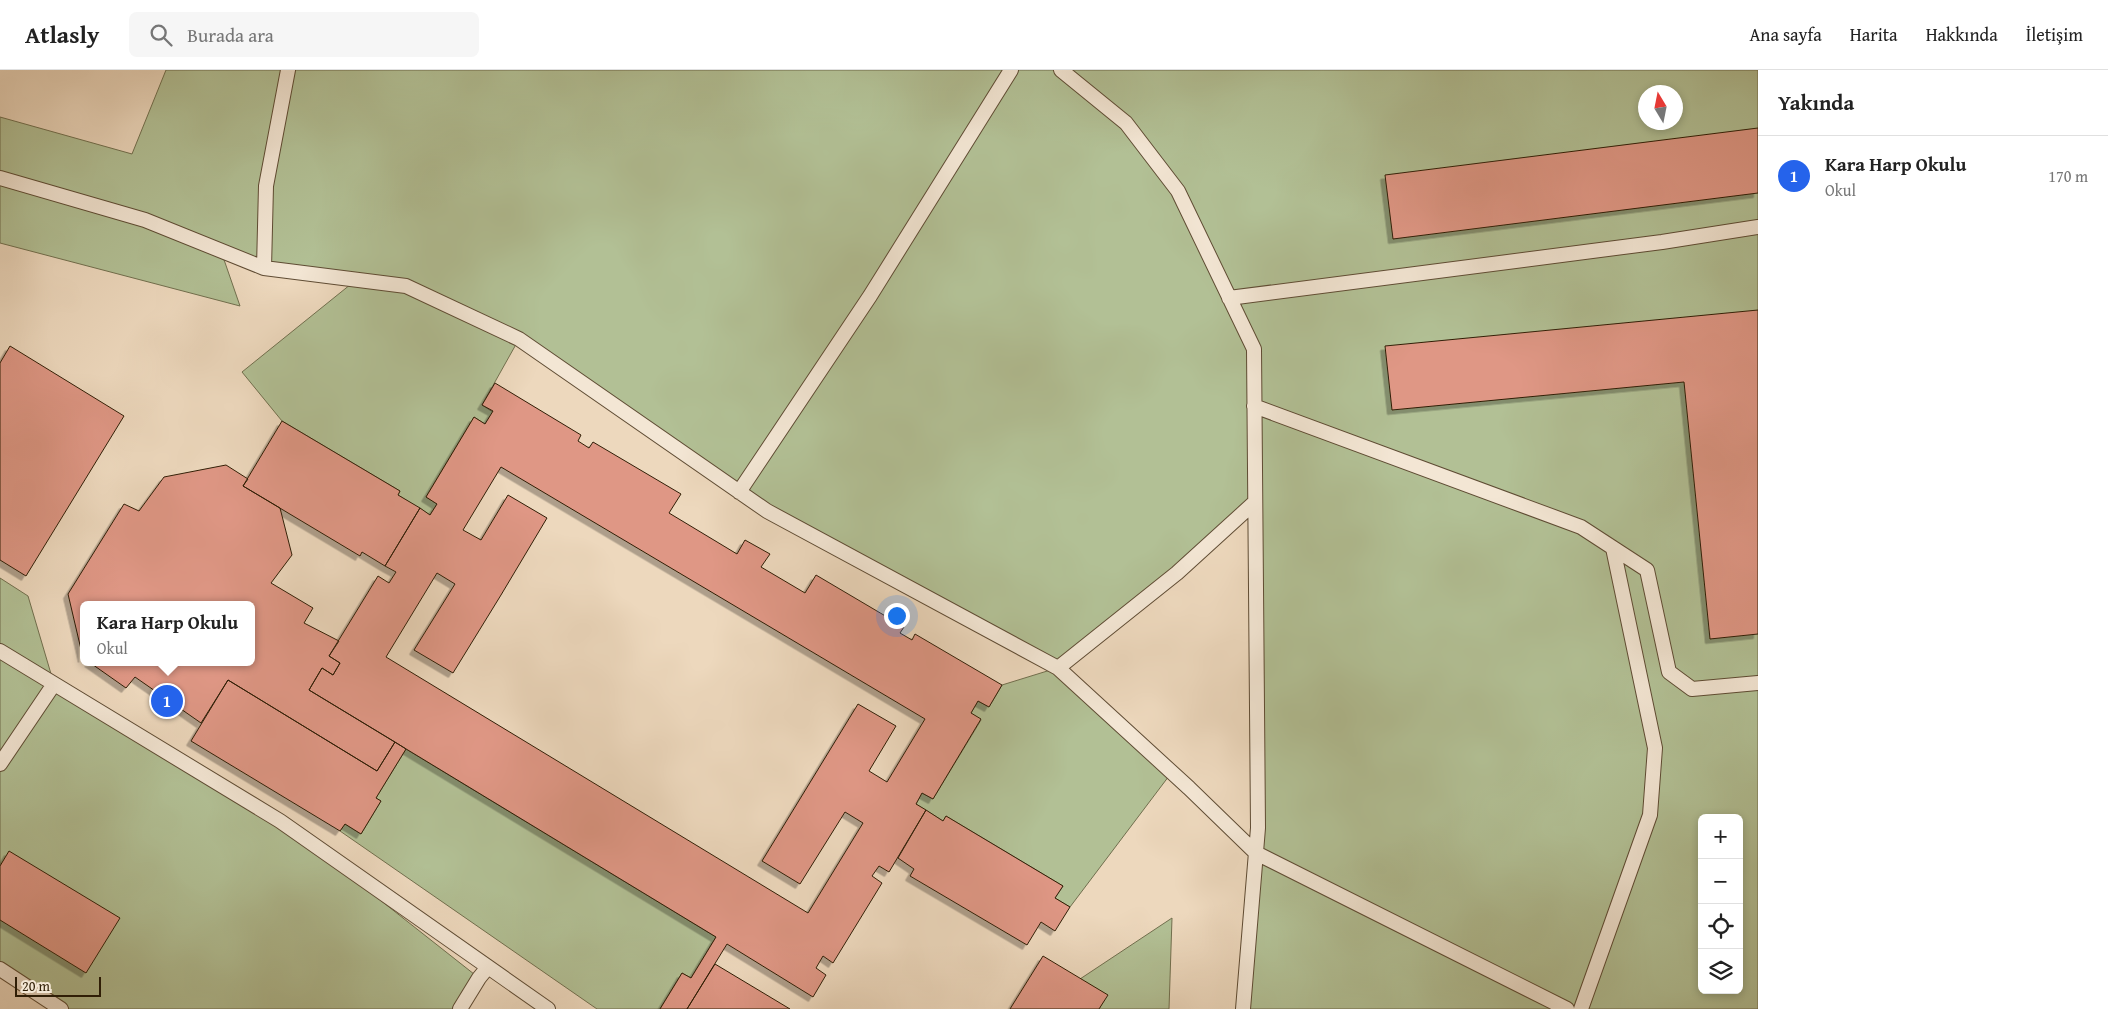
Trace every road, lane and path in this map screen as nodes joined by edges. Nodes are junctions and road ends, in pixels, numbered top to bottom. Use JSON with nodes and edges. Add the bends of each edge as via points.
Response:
{"nodes":[{"id":1,"x":288,"y":70,"type":"edge"},
{"id":2,"x":1011,"y":70,"type":"edge"},
{"id":3,"x":1061,"y":70,"type":"edge"},
{"id":4,"x":0,"y":178,"type":"edge"},
{"id":5,"x":1758,"y":226,"type":"edge"},
{"id":6,"x":264,"y":268,"type":"junction"},
{"id":7,"x":1229,"y":298,"type":"junction"},
{"id":8,"x":1254,"y":406,"type":"junction"},
{"id":9,"x":739,"y":492,"type":"junction"},
{"id":10,"x":1255,"y":502,"type":"junction"},
{"id":11,"x":1614,"y":548,"type":"junction"},
{"id":12,"x":0,"y":651,"type":"edge"},
{"id":13,"x":1058,"y":668,"type":"junction"},
{"id":14,"x":1758,"y":683,"type":"edge"},
{"id":15,"x":54,"y":684,"type":"junction"},
{"id":16,"x":0,"y":764,"type":"edge"},
{"id":17,"x":1256,"y":853,"type":"junction"},
{"id":18,"x":488,"y":967,"type":"junction"},
{"id":19,"x":0,"y":969,"type":"edge"},
{"id":20,"x":61,"y":1009,"type":"edge"},
{"id":21,"x":460,"y":1009,"type":"edge"},
{"id":22,"x":548,"y":1009,"type":"edge"},
{"id":23,"x":1243,"y":1009,"type":"edge"},
{"id":24,"x":1567,"y":1009,"type":"edge"},
{"id":25,"x":1582,"y":1009,"type":"edge"}],
"edges":[{"from":1,"to":6,"type":"lane","via":[[266,186]]},
{"from":2,"to":9,"type":"lane","via":[[870,296]]},
{"from":3,"to":7,"type":"lane","via":[[1126,123],[1178,191]]},
{"from":4,"to":6,"type":"lane","via":[[145,220]]},
{"from":5,"to":7,"type":"lane","via":[[1662,242]]},
{"from":6,"to":9,"type":"lane","via":[[406,286],[519,339]]},
{"from":7,"to":8,"type":"lane","via":[[1254,349]]},
{"from":8,"to":10,"type":"lane"},
{"from":8,"to":11,"type":"lane","via":[[1581,527]]},
{"from":9,"to":13,"type":"lane","via":[[767,511]]},
{"from":10,"to":13,"type":"lane","via":[[1177,573]]},
{"from":10,"to":17,"type":"lane"},
{"from":11,"to":14,"type":"lane","via":[[1647,570],[1669,672],[1692,689]]},
{"from":11,"to":25,"type":"lane","via":[[1655,748],[1650,815]]},
{"from":12,"to":15,"type":"lane"},
{"from":13,"to":17,"type":"lane"},
{"from":15,"to":16,"type":"lane"},
{"from":15,"to":18,"type":"lane","via":[[280,822]]},
{"from":17,"to":23,"type":"lane"},
{"from":17,"to":24,"type":"lane"},
{"from":18,"to":21,"type":"lane"},
{"from":18,"to":22,"type":"lane"},
{"from":19,"to":20,"type":"lane"}]}
